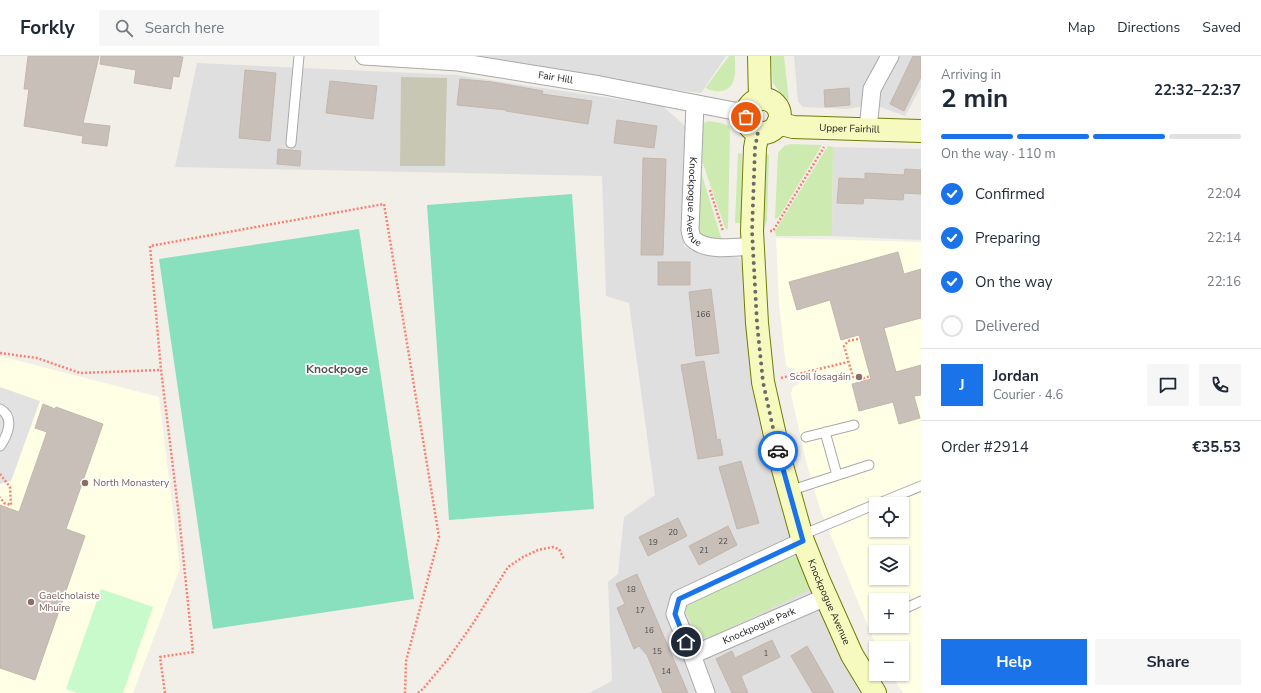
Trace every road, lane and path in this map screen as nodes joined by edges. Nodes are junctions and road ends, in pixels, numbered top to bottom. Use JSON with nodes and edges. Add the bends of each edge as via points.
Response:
{"nodes":[{"id":1,"x":299,"y":56,"type":"edge"},
{"id":2,"x":364,"y":56,"type":"edge"},
{"id":3,"x":759,"y":56,"type":"edge"},
{"id":4,"x":890,"y":56,"type":"edge"},
{"id":5,"x":458,"y":59,"type":"edge"},
{"id":6,"x":695,"y":104,"type":"junction"},
{"id":7,"x":753,"y":106,"type":"junction"},
{"id":8,"x":778,"y":123,"type":"junction"},
{"id":9,"x":868,"y":129,"type":"junction"},
{"id":10,"x":921,"y":131,"type":"edge"},
{"id":11,"x":758,"y":132,"type":"junction"},
{"id":12,"x":291,"y":143,"type":"dead end"},
{"id":13,"x":827,"y":144,"type":"dead end"},
{"id":14,"x":710,"y":189,"type":"dead end"},
{"id":15,"x":773,"y":231,"type":"dead end"},
{"id":16,"x":753,"y":246,"type":"junction"},
{"id":17,"x":727,"y":247,"type":"junction"},
{"id":18,"x":858,"y":339,"type":"dead end"},
{"id":19,"x":0,"y":353,"type":"edge"},
{"id":20,"x":848,"y":362,"type":"junction"},
{"id":21,"x":161,"y":370,"type":"junction"},
{"id":22,"x":870,"y":376,"type":"dead end"},
{"id":23,"x":763,"y":382,"type":"junction"},
{"id":24,"x":0,"y":409,"type":"edge"},
{"id":25,"x":854,"y":425,"type":"dead end"},
{"id":26,"x":825,"y":432,"type":"junction"},
{"id":27,"x":806,"y":437,"type":"dead end"},
{"id":28,"x":0,"y":446,"type":"edge"},
{"id":29,"x":869,"y":465,"type":"dead end"},
{"id":30,"x":0,"y":474,"type":"edge"},
{"id":31,"x":837,"y":476,"type":"junction"},
{"id":32,"x":921,"y":486,"type":"edge"},
{"id":33,"x":789,"y":491,"type":"junction"},
{"id":34,"x":0,"y":497,"type":"edge"},
{"id":35,"x":894,"y":497,"type":"edge"},
{"id":36,"x":869,"y":508,"type":"edge"},
{"id":37,"x":802,"y":538,"type":"junction"},
{"id":38,"x":564,"y":560,"type":"dead end"},
{"id":39,"x":826,"y":597,"type":"junction"},
{"id":40,"x":921,"y":601,"type":"edge"},
{"id":41,"x":909,"y":607,"type":"edge"},
{"id":42,"x":692,"y":655,"type":"junction"},
{"id":43,"x":164,"y":693,"type":"edge"},
{"id":44,"x":405,"y":693,"type":"edge"},
{"id":45,"x":418,"y":693,"type":"edge"},
{"id":46,"x":706,"y":693,"type":"edge"},
{"id":47,"x":875,"y":693,"type":"edge"}],
"edges":[{"from":1,"to":12,"type":"lane"},
{"from":2,"to":5,"type":"street","name":"Fair Hill"},
{"from":3,"to":7,"type":"street"},
{"from":4,"to":9,"type":"street","via":[[872,89]]},
{"from":5,"to":6,"type":"street","name":"Fair Hill"},
{"from":6,"to":7,"type":"street","name":"Fair Hill","via":[[734,111]]},
{"from":6,"to":17,"type":"street","name":"Knockpogue Avenue","via":[[690,230],[692,238],[698,243],[715,248]]},
{"from":7,"to":8,"type":"street","via":[[770,100],[775,103],[780,112]]},
{"from":7,"to":11,"type":"street","via":[[746,117],[750,126]]},
{"from":8,"to":9,"type":"street","name":"Upper Fairhill","via":[[794,127]]},
{"from":8,"to":11,"type":"street","via":[[768,132]]},
{"from":9,"to":10,"type":"street","name":"Upper Fairhill"},
{"from":11,"to":16,"type":"street","name":"Knockpogue Avenue","via":[[755,148]]},
{"from":13,"to":15,"type":"path"},
{"from":14,"to":17,"type":"path"},
{"from":16,"to":17,"type":"street","name":"Knockpogue Avenue"},
{"from":16,"to":23,"type":"street","name":"Knockpogue Avenue"},
{"from":18,"to":20,"type":"path","via":[[848,341],[844,346]]},
{"from":19,"to":21,"type":"path","via":[[37,358],[80,373]]},
{"from":20,"to":22,"type":"path","via":[[853,377],[858,380]]},
{"from":20,"to":23,"type":"path"},
{"from":21,"to":43,"type":"path","via":[[193,652],[160,657]]},
{"from":21,"to":44,"type":"path","via":[[150,246],[384,204],[439,537],[406,660]]},
{"from":23,"to":33,"type":"street","name":"Knockpogue Avenue"},
{"from":24,"to":28,"type":"lane","via":[[9,420]]},
{"from":25,"to":26,"type":"lane"},
{"from":26,"to":27,"type":"lane"},
{"from":26,"to":31,"type":"lane"},
{"from":29,"to":31,"type":"lane"},
{"from":30,"to":34,"type":"path","via":[[10,487],[11,505],[4,503]]},
{"from":31,"to":33,"type":"lane"},
{"from":32,"to":35,"type":"lane"},
{"from":33,"to":37,"type":"street","name":"Knockpogue Avenue"},
{"from":36,"to":37,"type":"lane"},
{"from":37,"to":39,"type":"street","name":"Knockpogue Avenue"},
{"from":37,"to":42,"type":"street","via":[[679,599],[675,614]]},
{"from":38,"to":45,"type":"path","via":[[559,549],[553,547],[538,550],[508,567],[448,659]]},
{"from":39,"to":42,"type":"street","name":"Knockpogue Park"},
{"from":39,"to":47,"type":"street","name":"Knockpogue Avenue","via":[[852,655]]},
{"from":40,"to":41,"type":"lane"},
{"from":42,"to":46,"type":"street"}]}
